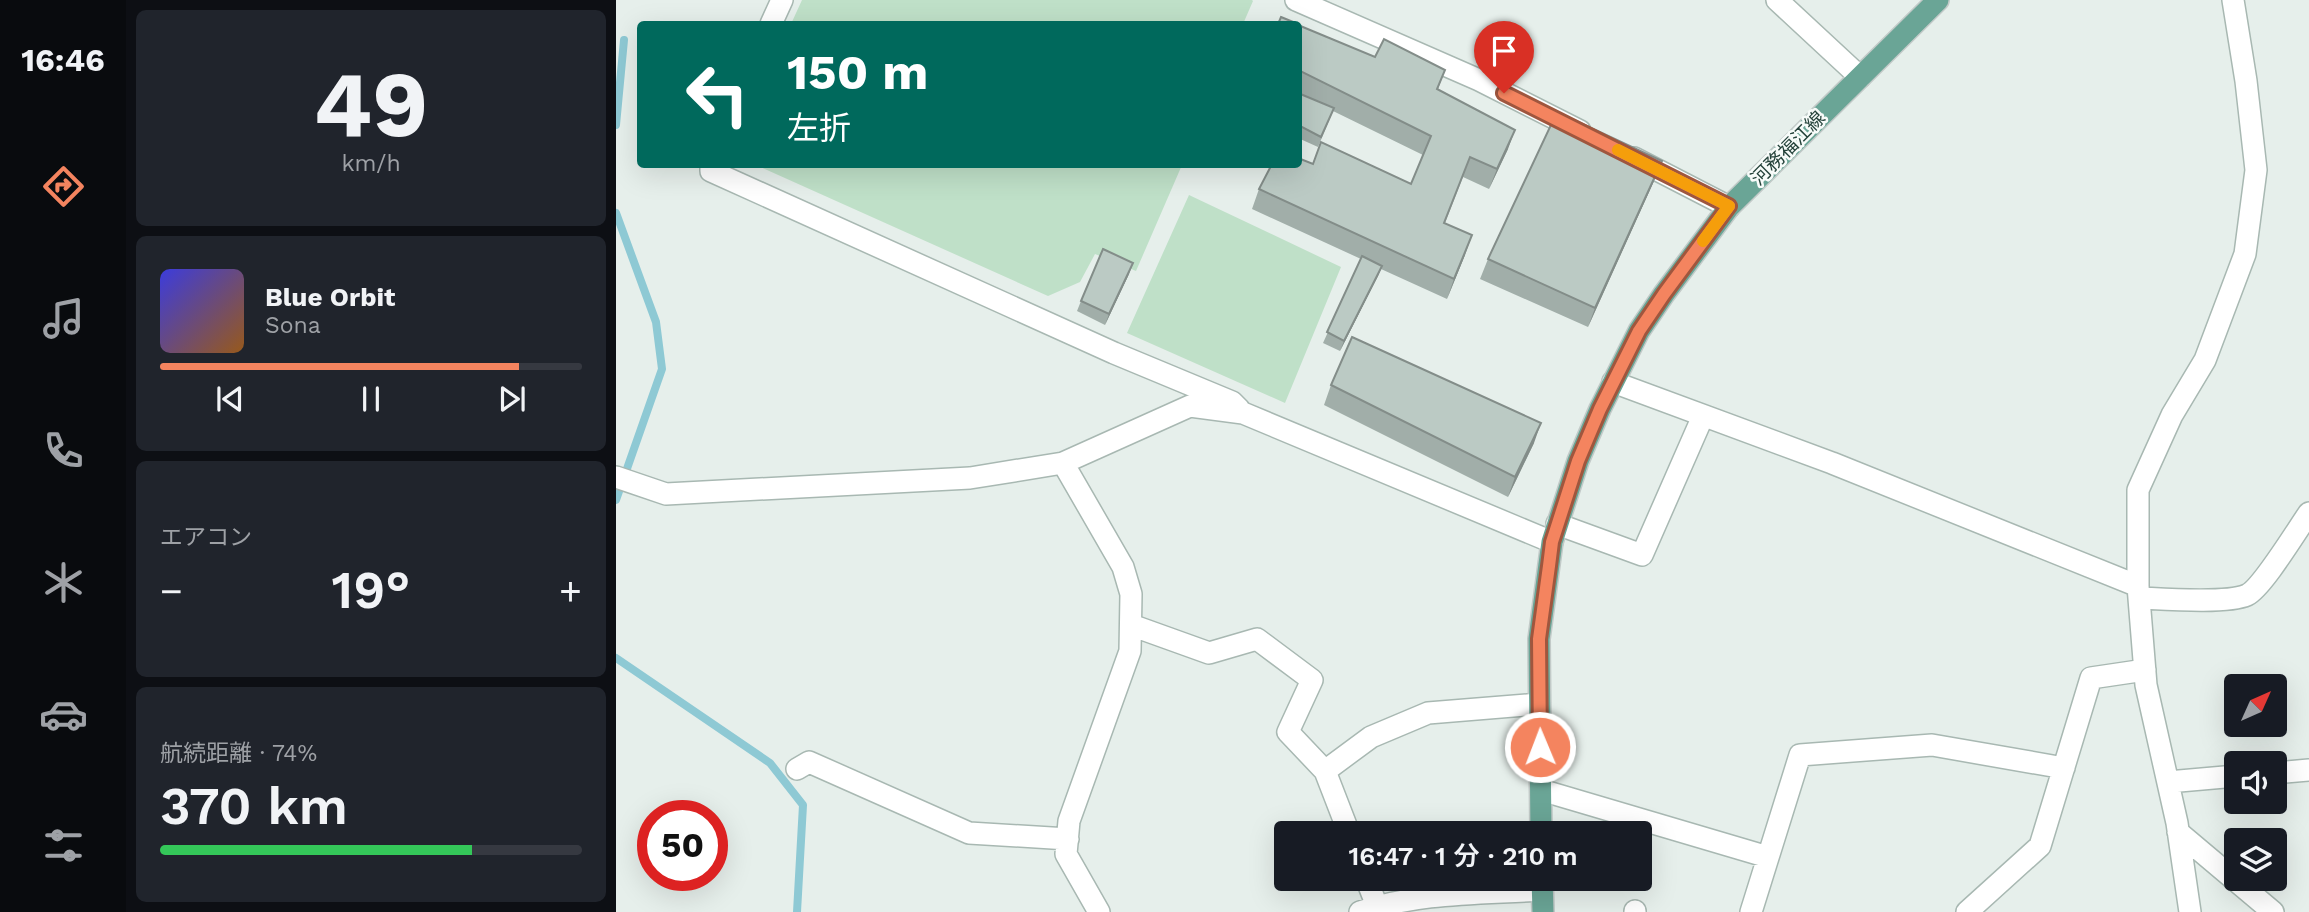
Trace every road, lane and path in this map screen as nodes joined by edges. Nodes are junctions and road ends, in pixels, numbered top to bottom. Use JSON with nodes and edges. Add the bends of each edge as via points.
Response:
{"nodes":[{"id":1,"x":782,"y":0,"type":"edge"},
{"id":2,"x":1296,"y":0,"type":"edge"},
{"id":3,"x":1777,"y":0,"type":"edge"},
{"id":4,"x":1938,"y":0,"type":"edge"},
{"id":5,"x":2233,"y":0,"type":"edge"},
{"id":6,"x":772,"y":21,"type":"edge"},
{"id":7,"x":1860,"y":77,"type":"junction"},
{"id":8,"x":711,"y":168,"type":"edge"},
{"id":9,"x":1729,"y":206,"type":"junction"},
{"id":10,"x":1613,"y":383,"type":"junction"},
{"id":11,"x":1243,"y":413,"type":"junction"},
{"id":12,"x":1703,"y":416,"type":"junction"},
{"id":13,"x":1063,"y":463,"type":"junction"},
{"id":14,"x":616,"y":477,"type":"edge"},
{"id":15,"x":2309,"y":513,"type":"edge"},
{"id":16,"x":1555,"y":533,"type":"junction"},
{"id":17,"x":2138,"y":592,"type":"junction"},
{"id":18,"x":1130,"y":625,"type":"junction"},
{"id":19,"x":2145,"y":670,"type":"junction"},
{"id":20,"x":1539,"y":704,"type":"junction"},
{"id":21,"x":2064,"y":768,"type":"junction"},
{"id":22,"x":797,"y":769,"type":"dead end"},
{"id":23,"x":2309,"y":770,"type":"edge"},
{"id":24,"x":1325,"y":771,"type":"junction"},
{"id":25,"x":2287,"y":772,"type":"edge"},
{"id":26,"x":2224,"y":777,"type":"edge"},
{"id":27,"x":2168,"y":782,"type":"junction"},
{"id":28,"x":1541,"y":790,"type":"junction"},
{"id":29,"x":1344,"y":821,"type":"edge"},
{"id":30,"x":1541,"y":821,"type":"edge"},
{"id":31,"x":2178,"y":832,"type":"junction"},
{"id":32,"x":1068,"y":839,"type":"junction"},
{"id":33,"x":1768,"y":857,"type":"junction"},
{"id":34,"x":1367,"y":891,"type":"edge"},
{"id":35,"x":1474,"y":891,"type":"edge"},
{"id":36,"x":1542,"y":891,"type":"edge"},
{"id":37,"x":1369,"y":909,"type":"edge"},
{"id":38,"x":1099,"y":912,"type":"edge"},
{"id":39,"x":1543,"y":912,"type":"edge"},
{"id":40,"x":1751,"y":912,"type":"edge"},
{"id":41,"x":1968,"y":912,"type":"edge"},
{"id":42,"x":2190,"y":912,"type":"edge"},
{"id":43,"x":2273,"y":912,"type":"edge"}],
"edges":[{"from":1,"to":6,"type":"street"},
{"from":2,"to":9,"type":"street","via":[[1479,80]]},
{"from":3,"to":7,"type":"street"},
{"from":4,"to":7,"type":"main road","name":"河務福江線"},
{"from":5,"to":17,"type":"street","via":[[2256,170],[2245,254],[2204,360],[2138,489]]},
{"from":7,"to":9,"type":"main road","name":"河務福江線"},
{"from":8,"to":11,"type":"street","via":[[1114,353],[1232,402]]},
{"from":9,"to":10,"type":"main road","name":"河務福江線","via":[[1639,331]]},
{"from":10,"to":12,"type":"street"},
{"from":10,"to":16,"type":"main road","name":"河務福江線","via":[[1578,461]]},
{"from":11,"to":13,"type":"street","via":[[1190,406]]},
{"from":11,"to":16,"type":"street"},
{"from":12,"to":16,"type":"street","via":[[1642,555]]},
{"from":12,"to":17,"type":"street","via":[[1832,463]]},
{"from":13,"to":14,"type":"street","via":[[970,478],[666,494]]},
{"from":13,"to":18,"type":"street","via":[[1123,567],[1131,594]]},
{"from":15,"to":17,"type":"street","via":[[2248,595],[2217,599]]},
{"from":16,"to":20,"type":"main road","name":"河務福江線","via":[[1539,639]]},
{"from":17,"to":19,"type":"street"},
{"from":18,"to":24,"type":"street","via":[[1209,653],[1257,639],[1312,680],[1287,732]]},
{"from":18,"to":32,"type":"street","via":[[1130,651],[1069,821]]},
{"from":19,"to":21,"type":"street","via":[[2091,678]]},
{"from":19,"to":27,"type":"street"},
{"from":20,"to":24,"type":"street","via":[[1428,713],[1371,737]]},
{"from":20,"to":28,"type":"main road","name":"河務福江線"},
{"from":21,"to":33,"type":"street","via":[[1933,745],[1800,755]]},
{"from":21,"to":41,"type":"street","via":[[2040,846]]},
{"from":22,"to":32,"type":"street","via":[[809,762],[969,834]]},
{"from":23,"to":25,"type":"street"},
{"from":24,"to":29,"type":"street"},
{"from":26,"to":27,"type":"street"},
{"from":27,"to":31,"type":"street"},
{"from":28,"to":30,"type":"main road","name":"河務福江線"},
{"from":28,"to":33,"type":"street"},
{"from":31,"to":42,"type":"street"},
{"from":31,"to":43,"type":"street"},
{"from":32,"to":38,"type":"street","via":[[1066,854]]},
{"from":33,"to":40,"type":"street"},
{"from":34,"to":37,"type":"street"},
{"from":35,"to":37,"type":"street"},
{"from":36,"to":39,"type":"main road"}]}
